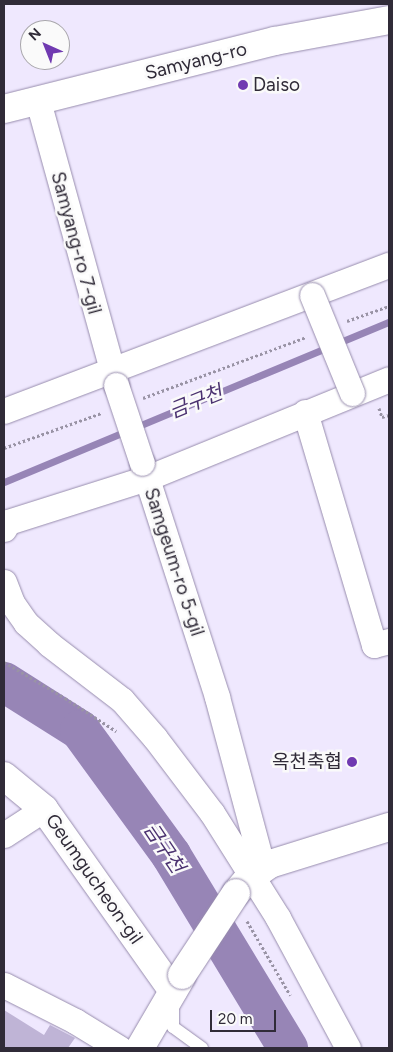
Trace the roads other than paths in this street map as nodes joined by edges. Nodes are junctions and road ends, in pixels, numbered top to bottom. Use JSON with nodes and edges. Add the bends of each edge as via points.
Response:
{"nodes":[{"id":1,"x":389,"y":20,"type":"edge"},
{"id":2,"x":38,"y":101,"type":"junction"},
{"id":3,"x":4,"y":109,"type":"edge"},
{"id":4,"x":389,"y":265,"type":"edge"},
{"id":5,"x":312,"y":295,"type":"junction"},
{"id":6,"x":113,"y":378,"type":"junction"},
{"id":7,"x":389,"y":379,"type":"edge"},
{"id":8,"x":352,"y":393,"type":"junction"},
{"id":9,"x":4,"y":411,"type":"edge"},
{"id":10,"x":305,"y":412,"type":"junction"},
{"id":11,"x":145,"y":470,"type":"junction"},
{"id":12,"x":4,"y":530,"type":"edge"},
{"id":13,"x":4,"y":582,"type":"edge"},
{"id":14,"x":389,"y":641,"type":"edge"},
{"id":15,"x":4,"y":776,"type":"edge"},
{"id":16,"x":44,"y":809,"type":"junction"},
{"id":17,"x":389,"y":827,"type":"edge"},
{"id":18,"x":4,"y":835,"type":"edge"},
{"id":19,"x":249,"y":888,"type":"junction"},
{"id":20,"x":178,"y":983,"type":"junction"},
{"id":21,"x":4,"y":985,"type":"edge"},
{"id":22,"x":119,"y":1048,"type":"edge"},
{"id":23,"x":140,"y":1048,"type":"edge"},
{"id":24,"x":202,"y":1048,"type":"edge"},
{"id":25,"x":348,"y":1048,"type":"edge"}],
"edges":[{"from":1,"to":2,"type":"street","name":"Samyang-ro","via":[[275,41]]},
{"from":2,"to":3,"type":"street","name":"Samyang-ro"},
{"from":2,"to":6,"type":"street","name":"Samyang-ro 7-gil"},
{"from":4,"to":5,"type":"street"},
{"from":5,"to":6,"type":"street"},
{"from":5,"to":8,"type":"street","bridge":true},
{"from":6,"to":9,"type":"street"},
{"from":6,"to":11,"type":"street","name":"Samyang-ro 7-gil","bridge":true},
{"from":7,"to":8,"type":"street","name":"Samgeum-ro 5-gil"},
{"from":8,"to":10,"type":"street","name":"Samgeum-ro 5-gil"},
{"from":10,"to":11,"type":"street","name":"Samgeum-ro 5-gil"},
{"from":10,"to":14,"type":"street","via":[[374,645]]},
{"from":11,"to":12,"type":"street","via":[[8,522]]},
{"from":11,"to":19,"type":"street","name":"Samgeum-ro 5-gil","via":[[217,697]]},
{"from":13,"to":19,"type":"street","via":[[12,603],[26,623],[48,644],[122,700],[155,738],[212,813]]},
{"from":15,"to":16,"type":"street","name":"Geumgucheon-gil"},
{"from":16,"to":18,"type":"street"},
{"from":16,"to":20,"type":"street","name":"Geumgucheon-gil"},
{"from":17,"to":19,"type":"street","via":[[270,864]]},
{"from":19,"to":20,"type":"street","bridge":true},
{"from":19,"to":25,"type":"street","via":[[278,918]]},
{"from":20,"to":23,"type":"street"},
{"from":20,"to":24,"type":"lane","via":[[174,1027]]},
{"from":21,"to":22,"type":"street","via":[[75,1021]]}]}
